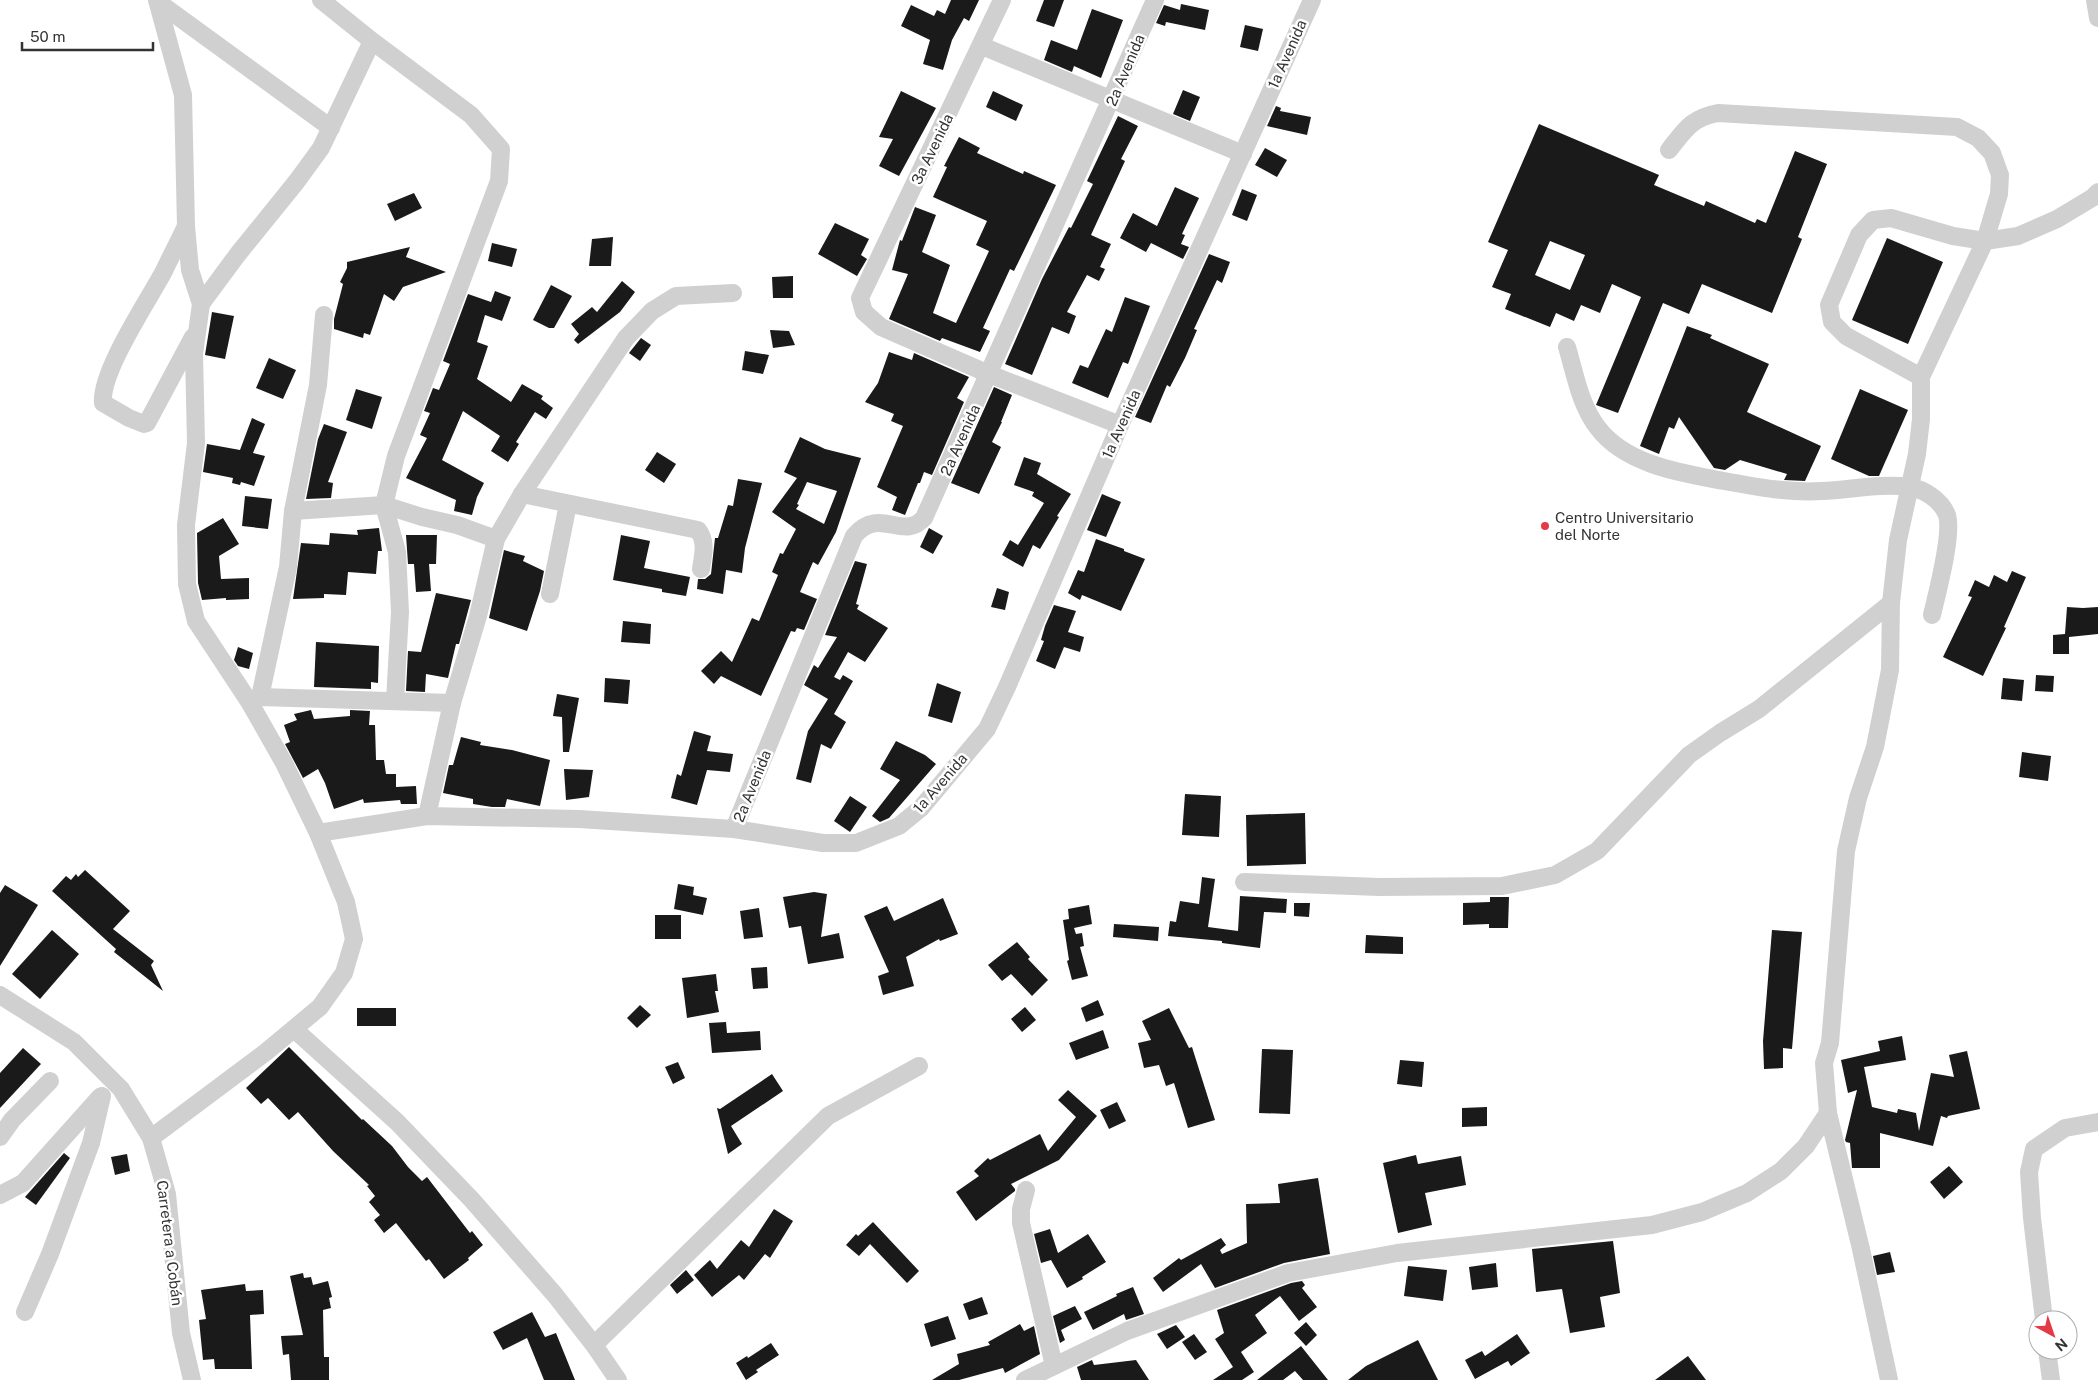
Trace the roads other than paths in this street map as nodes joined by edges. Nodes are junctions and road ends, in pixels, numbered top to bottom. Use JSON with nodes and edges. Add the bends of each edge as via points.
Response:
{"nodes":[{"id":1,"x":321,"y":0,"type":"edge"},
{"id":2,"x":1002,"y":0,"type":"edge"},
{"id":3,"x":1155,"y":0,"type":"edge"},
{"id":4,"x":1312,"y":0,"type":"edge"},
{"id":5,"x":2095,"y":0,"type":"edge"},
{"id":6,"x":157,"y":1,"type":"edge"},
{"id":7,"x":2098,"y":18,"type":"edge"},
{"id":8,"x":372,"y":41,"type":"junction"},
{"id":9,"x":982,"y":46,"type":"junction"},
{"id":10,"x":1112,"y":98,"type":"junction"},
{"id":11,"x":331,"y":128,"type":"junction"},
{"id":12,"x":1669,"y":150,"type":"dead end"},
{"id":13,"x":1243,"y":154,"type":"junction"},
{"id":14,"x":2098,"y":192,"type":"edge"},
{"id":15,"x":186,"y":226,"type":"junction"},
{"id":16,"x":1985,"y":241,"type":"junction"},
{"id":17,"x":733,"y":293,"type":"dead end"},
{"id":18,"x":201,"y":304,"type":"junction"},
{"id":19,"x":324,"y":315,"type":"dead end"},
{"id":20,"x":197,"y":328,"type":"junction"},
{"id":21,"x":1567,"y":348,"type":"dead end"},
{"id":22,"x":989,"y":374,"type":"junction"},
{"id":23,"x":1921,"y":377,"type":"junction"},
{"id":24,"x":1120,"y":425,"type":"junction"},
{"id":25,"x":1909,"y":487,"type":"junction"},
{"id":26,"x":522,"y":494,"type":"junction"},
{"id":27,"x":568,"y":504,"type":"junction"},
{"id":28,"x":384,"y":505,"type":"junction"},
{"id":29,"x":293,"y":511,"type":"junction"},
{"id":30,"x":496,"y":539,"type":"junction"},
{"id":31,"x":701,"y":569,"type":"dead end"},
{"id":32,"x":550,"y":594,"type":"dead end"},
{"id":33,"x":1891,"y":603,"type":"junction"},
{"id":34,"x":1932,"y":615,"type":"dead end"},
{"id":35,"x":255,"y":700,"type":"junction"},
{"id":36,"x":394,"y":700,"type":"junction"},
{"id":37,"x":452,"y":703,"type":"junction"},
{"id":38,"x":427,"y":816,"type":"junction"},
{"id":39,"x":734,"y":829,"type":"junction"},
{"id":40,"x":318,"y":833,"type":"junction"},
{"id":41,"x":1244,"y":882,"type":"dead end"},
{"id":42,"x":0,"y":995,"type":"edge"},
{"id":43,"x":294,"y":1029,"type":"junction"},
{"id":44,"x":919,"y":1066,"type":"dead end"},
{"id":45,"x":50,"y":1081,"type":"dead end"},
{"id":46,"x":114,"y":1082,"type":"junction"},
{"id":47,"x":102,"y":1096,"type":"junction"},
{"id":48,"x":1828,"y":1113,"type":"junction"},
{"id":49,"x":2098,"y":1122,"type":"edge"},
{"id":50,"x":0,"y":1137,"type":"edge"},
{"id":51,"x":151,"y":1138,"type":"junction"},
{"id":52,"x":1026,"y":1190,"type":"dead end"},
{"id":53,"x":2,"y":1192,"type":"edge"},
{"id":54,"x":2043,"y":1310,"type":"edge"},
{"id":55,"x":25,"y":1312,"type":"dead end"},
{"id":56,"x":594,"y":1345,"type":"junction"},
{"id":57,"x":2048,"y":1360,"type":"edge"},
{"id":58,"x":1048,"y":1373,"type":"edge"},
{"id":59,"x":192,"y":1380,"type":"edge"},
{"id":60,"x":618,"y":1380,"type":"edge"},
{"id":61,"x":1025,"y":1380,"type":"edge"},
{"id":62,"x":1889,"y":1380,"type":"edge"},
{"id":63,"x":2051,"y":1380,"type":"edge"}],
"edges":[{"from":1,"to":8,"type":"street"},
{"from":2,"to":9,"type":"street","name":"3a Avenida"},
{"from":3,"to":10,"type":"street","name":"2a Avenida"},
{"from":4,"to":13,"type":"street","name":"1a Avenida"},
{"from":5,"to":7,"type":"street"},
{"from":6,"to":11,"type":"street"},
{"from":6,"to":15,"type":"street","via":[[183,95]]},
{"from":8,"to":11,"type":"street"},
{"from":8,"to":28,"type":"street","via":[[471,115],[501,149],[499,181],[396,456]]},
{"from":9,"to":10,"type":"street"},
{"from":9,"to":22,"type":"street","name":"3a Avenida","via":[[860,298],[864,312],[881,327]]},
{"from":10,"to":13,"type":"street"},
{"from":10,"to":22,"type":"street","name":"2a Avenida"},
{"from":11,"to":18,"type":"street","via":[[298,181]]},
{"from":12,"to":16,"type":"street","via":[[1688,126],[1702,116],[1718,113],[1957,127],[1978,138],[1992,153],[2000,175],[1999,194]]},
{"from":13,"to":24,"type":"street","name":"1a Avenida"},
{"from":14,"to":16,"type":"street","via":[[2057,219],[2018,236]]},
{"from":15,"to":18,"type":"street","via":[[190,270]]},
{"from":15,"to":20,"type":"street","via":[[123,343],[102,394],[103,403],[129,418],[147,423]]},
{"from":16,"to":23,"type":"street"},
{"from":16,"to":23,"type":"street","via":[[1953,236],[1891,218],[1873,220],[1859,235],[1829,305],[1832,322],[1846,336]]},
{"from":17,"to":26,"type":"street","via":[[676,296],[652,311],[626,338]]},
{"from":18,"to":20,"type":"street"},
{"from":19,"to":29,"type":"street","via":[[318,385]]},
{"from":20,"to":35,"type":"street","via":[[194,354],[196,443],[186,525],[187,584],[196,621]]},
{"from":21,"to":25,"type":"street","via":[[1586,410],[1599,430],[1617,446],[1645,462],[1673,471],[1774,490]]},
{"from":22,"to":24,"type":"street"},
{"from":22,"to":39,"type":"street","name":"2a Avenida","via":[[924,518],[918,525],[908,527],[873,522],[854,536]]},
{"from":23,"to":25,"type":"street","via":[[1921,419]]},
{"from":24,"to":39,"type":"street","name":"1a Avenida","via":[[987,729],[921,808],[900,826],[856,844],[823,843]]},
{"from":25,"to":33,"type":"street","via":[[1898,540]]},
{"from":25,"to":34,"type":"street","via":[[1927,493],[1939,503],[1946,515],[1949,532]]},
{"from":26,"to":27,"type":"street"},
{"from":26,"to":30,"type":"street"},
{"from":27,"to":31,"type":"street","via":[[698,530],[704,544]]},
{"from":27,"to":32,"type":"street"},
{"from":28,"to":29,"type":"street"},
{"from":28,"to":30,"type":"street"},
{"from":28,"to":36,"type":"street","via":[[397,552],[400,612]]},
{"from":29,"to":35,"type":"street","via":[[288,567]]},
{"from":30,"to":37,"type":"street","via":[[478,616]]},
{"from":33,"to":41,"type":"street","via":[[1759,709],[1689,755],[1597,851],[1555,875],[1502,886]]},
{"from":33,"to":48,"type":"street","via":[[1890,670],[1875,747],[1858,798],[1846,851],[1830,1042],[1824,1063]]},
{"from":35,"to":36,"type":"street"},
{"from":35,"to":40,"type":"street"},
{"from":36,"to":37,"type":"street"},
{"from":37,"to":38,"type":"street"},
{"from":38,"to":39,"type":"street","name":"1a Avenida","via":[[579,819]]},
{"from":38,"to":40,"type":"street","name":"1a Avenida"},
{"from":40,"to":43,"type":"street","via":[[346,902],[354,939],[344,973],[320,1007]]},
{"from":42,"to":46,"type":"street","name":"Carretera a Cobán","via":[[74,1042]]},
{"from":43,"to":51,"type":"street"},
{"from":43,"to":56,"type":"street","via":[[397,1122],[472,1200]]},
{"from":44,"to":56,"type":"street","via":[[828,1116]]},
{"from":45,"to":50,"type":"street"},
{"from":46,"to":47,"type":"street"},
{"from":46,"to":51,"type":"street","name":"Carretera a Cobán"},
{"from":47,"to":53,"type":"street","via":[[23,1183]]},
{"from":47,"to":55,"type":"street","via":[[91,1143]]},
{"from":48,"to":58,"type":"street","via":[[1806,1146],[1781,1171],[1747,1193],[1702,1212],[1652,1225],[1397,1253],[1288,1273],[1126,1331]]},
{"from":48,"to":62,"type":"street"},
{"from":49,"to":54,"type":"street","via":[[2065,1128],[2034,1149],[2029,1172]]},
{"from":51,"to":59,"type":"street","name":"Carretera a Cobán","via":[[167,1194],[181,1333]]},
{"from":52,"to":58,"type":"street","via":[[1021,1223]]},
{"from":56,"to":60,"type":"street"},
{"from":57,"to":63,"type":"street"},
{"from":58,"to":61,"type":"street"}]}
